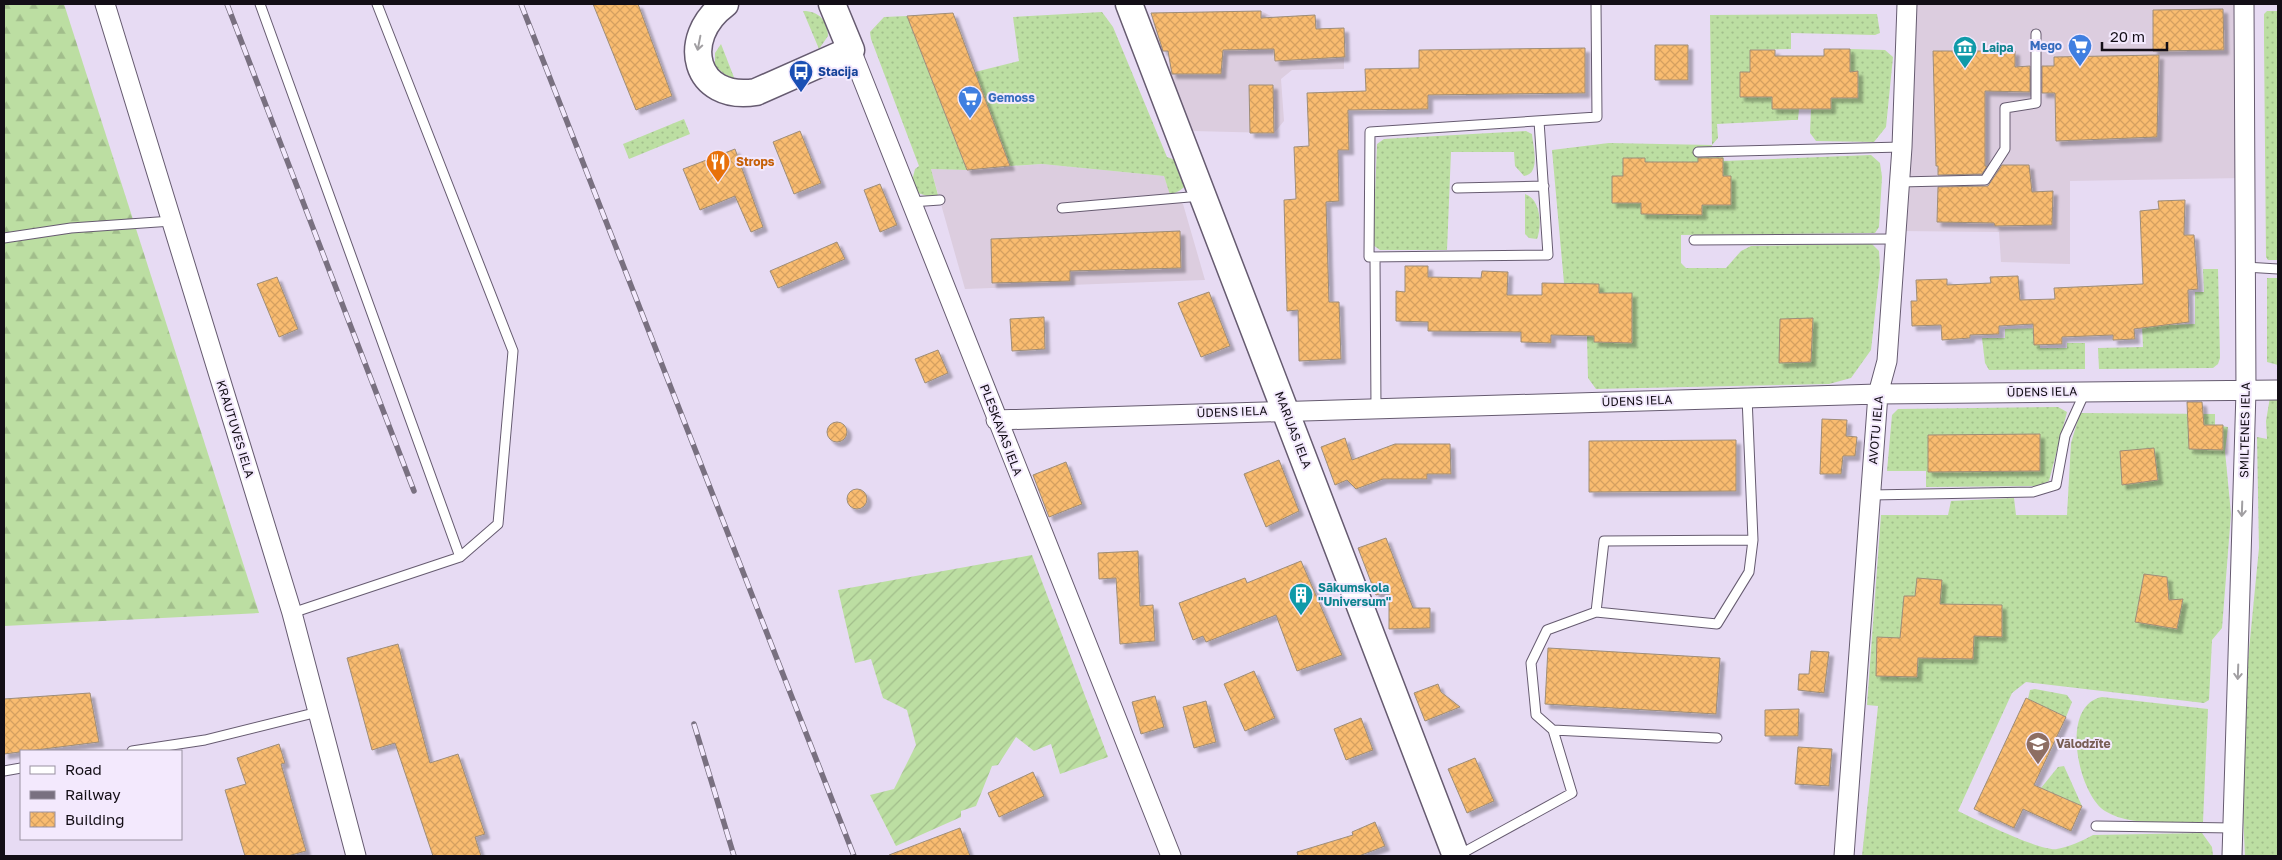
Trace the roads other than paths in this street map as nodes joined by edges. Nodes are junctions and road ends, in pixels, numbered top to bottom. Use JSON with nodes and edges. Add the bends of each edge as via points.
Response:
{"nodes":[{"id":1,"x":105,"y":4,"type":"edge"},
{"id":2,"x":260,"y":4,"type":"edge"},
{"id":3,"x":377,"y":4,"type":"edge"},
{"id":4,"x":725,"y":4,"type":"edge"},
{"id":5,"x":832,"y":4,"type":"edge"},
{"id":6,"x":1129,"y":4,"type":"edge"},
{"id":7,"x":1596,"y":4,"type":"edge"},
{"id":8,"x":1907,"y":4,"type":"edge"},
{"id":9,"x":2244,"y":4,"type":"edge"},
{"id":10,"x":2036,"y":34,"type":"dead end"},
{"id":11,"x":851,"y":50,"type":"junction"},
{"id":12,"x":1539,"y":121,"type":"junction"},
{"id":13,"x":1902,"y":147,"type":"junction"},
{"id":14,"x":1698,"y":152,"type":"dead end"},
{"id":15,"x":1900,"y":182,"type":"junction"},
{"id":16,"x":1544,"y":186,"type":"junction"},
{"id":17,"x":1457,"y":188,"type":"dead end"},
{"id":18,"x":1203,"y":196,"type":"junction"},
{"id":19,"x":940,"y":200,"type":"dead end"},
{"id":20,"x":911,"y":202,"type":"junction"},
{"id":21,"x":1062,"y":208,"type":"dead end"},
{"id":22,"x":172,"y":221,"type":"junction"},
{"id":23,"x":4,"y":238,"type":"edge"},
{"id":24,"x":1896,"y":239,"type":"junction"},
{"id":25,"x":1694,"y":240,"type":"dead end"},
{"id":26,"x":1375,"y":258,"type":"junction"},
{"id":27,"x":2245,"y":267,"type":"junction"},
{"id":28,"x":2278,"y":270,"type":"edge"},
{"id":29,"x":2246,"y":390,"type":"junction"},
{"id":30,"x":2278,"y":390,"type":"edge"},
{"id":31,"x":2084,"y":392,"type":"junction"},
{"id":32,"x":1878,"y":394,"type":"junction"},
{"id":33,"x":1747,"y":397,"type":"junction"},
{"id":34,"x":1376,"y":408,"type":"junction"},
{"id":35,"x":1286,"y":411,"type":"junction"},
{"id":36,"x":996,"y":420,"type":"junction"},
{"id":37,"x":1871,"y":495,"type":"junction"},
{"id":38,"x":1753,"y":540,"type":"junction"},
{"id":39,"x":460,"y":557,"type":"junction"},
{"id":40,"x":1596,"y":612,"type":"junction"},
{"id":41,"x":292,"y":613,"type":"junction"},
{"id":42,"x":318,"y":712,"type":"junction"},
{"id":43,"x":1553,"y":730,"type":"junction"},
{"id":44,"x":1717,"y":738,"type":"dead end"},
{"id":45,"x":139,"y":750,"type":"edge"},
{"id":46,"x":20,"y":768,"type":"edge"},
{"id":47,"x":4,"y":771,"type":"edge"},
{"id":48,"x":2096,"y":826,"type":"dead end"},
{"id":49,"x":2233,"y":828,"type":"junction"},
{"id":50,"x":356,"y":856,"type":"edge"},
{"id":51,"x":1171,"y":856,"type":"edge"},
{"id":52,"x":1456,"y":856,"type":"edge"},
{"id":53,"x":1844,"y":856,"type":"edge"},
{"id":54,"x":2232,"y":856,"type":"edge"}],
"edges":[{"from":1,"to":22,"type":"street","name":"KRAUTUVES IELA"},
{"from":2,"to":39,"type":"lane"},
{"from":3,"to":39,"type":"lane","via":[[513,351],[498,524]]},
{"from":4,"to":11,"type":"street","one_way":true,"via":[[712,13],[697,45],[698,61],[705,74],[727,92],[756,92]]},
{"from":5,"to":11,"type":"street","name":"PLESKAVAS IELA"},
{"from":6,"to":18,"type":"street","name":"MARIJAS IELA"},
{"from":7,"to":12,"type":"lane","via":[[1597,117]]},
{"from":8,"to":13,"type":"street","name":"AVOTU IELA"},
{"from":9,"to":27,"type":"street","name":"SMILTENES IELA"},
{"from":10,"to":15,"type":"lane","via":[[2036,103],[2005,108],[2005,149],[1986,180]]},
{"from":11,"to":20,"type":"street","name":"PLESKAVAS IELA"},
{"from":12,"to":16,"type":"lane"},
{"from":12,"to":26,"type":"lane","via":[[1370,132],[1369,256]]},
{"from":13,"to":14,"type":"lane"},
{"from":13,"to":15,"type":"street","name":"AVOTU IELA"},
{"from":15,"to":24,"type":"street","name":"AVOTU IELA"},
{"from":16,"to":17,"type":"lane"},
{"from":16,"to":26,"type":"lane","via":[[1548,255]]},
{"from":18,"to":21,"type":"lane"},
{"from":18,"to":35,"type":"street","name":"MARIJAS IELA"},
{"from":19,"to":20,"type":"lane"},
{"from":20,"to":36,"type":"street","name":"PLESKAVAS IELA"},
{"from":22,"to":23,"type":"lane","via":[[71,228]]},
{"from":22,"to":41,"type":"street","name":"KRAUTUVES IELA"},
{"from":24,"to":25,"type":"lane"},
{"from":24,"to":32,"type":"street","name":"AVOTU IELA","via":[[1887,361]]},
{"from":26,"to":34,"type":"lane"},
{"from":27,"to":28,"type":"lane"},
{"from":27,"to":29,"type":"street","name":"SMILTENES IELA"},
{"from":29,"to":30,"type":"street","name":"ŪDENS IELA"},
{"from":29,"to":31,"type":"street","name":"ŪDENS IELA"},
{"from":29,"to":49,"type":"street","name":"SMILTENES IELA","one_way":true},
{"from":31,"to":32,"type":"street","name":"ŪDENS IELA"},
{"from":31,"to":37,"type":"lane","via":[[2065,436],[2056,485],[2034,492]]},
{"from":32,"to":33,"type":"street","name":"ŪDENS IELA"},
{"from":32,"to":37,"type":"street","name":"AVOTU IELA"},
{"from":33,"to":34,"type":"street","name":"ŪDENS IELA"},
{"from":33,"to":38,"type":"lane"},
{"from":34,"to":35,"type":"street","name":"ŪDENS IELA"},
{"from":35,"to":36,"type":"street","name":"ŪDENS IELA"},
{"from":35,"to":52,"type":"street","name":"MARIJAS IELA"},
{"from":36,"to":51,"type":"street","name":"PLESKAVAS IELA"},
{"from":37,"to":53,"type":"street","name":"AVOTU IELA"},
{"from":38,"to":40,"type":"lane","via":[[1748,572],[1717,624]]},
{"from":38,"to":40,"type":"lane","via":[[1604,541]]},
{"from":39,"to":41,"type":"lane"},
{"from":40,"to":43,"type":"lane","via":[[1547,630],[1531,663],[1536,715]]},
{"from":41,"to":42,"type":"street","name":"KRAUTUVES IELA"},
{"from":42,"to":45,"type":"lane","via":[[205,740]]},
{"from":42,"to":50,"type":"street","name":"KRAUTUVES IELA"},
{"from":43,"to":44,"type":"lane"},
{"from":43,"to":52,"type":"lane","via":[[1572,793]]},
{"from":46,"to":47,"type":"lane"},
{"from":48,"to":49,"type":"lane"},
{"from":49,"to":54,"type":"street","name":"SMILTENES IELA"}]}
